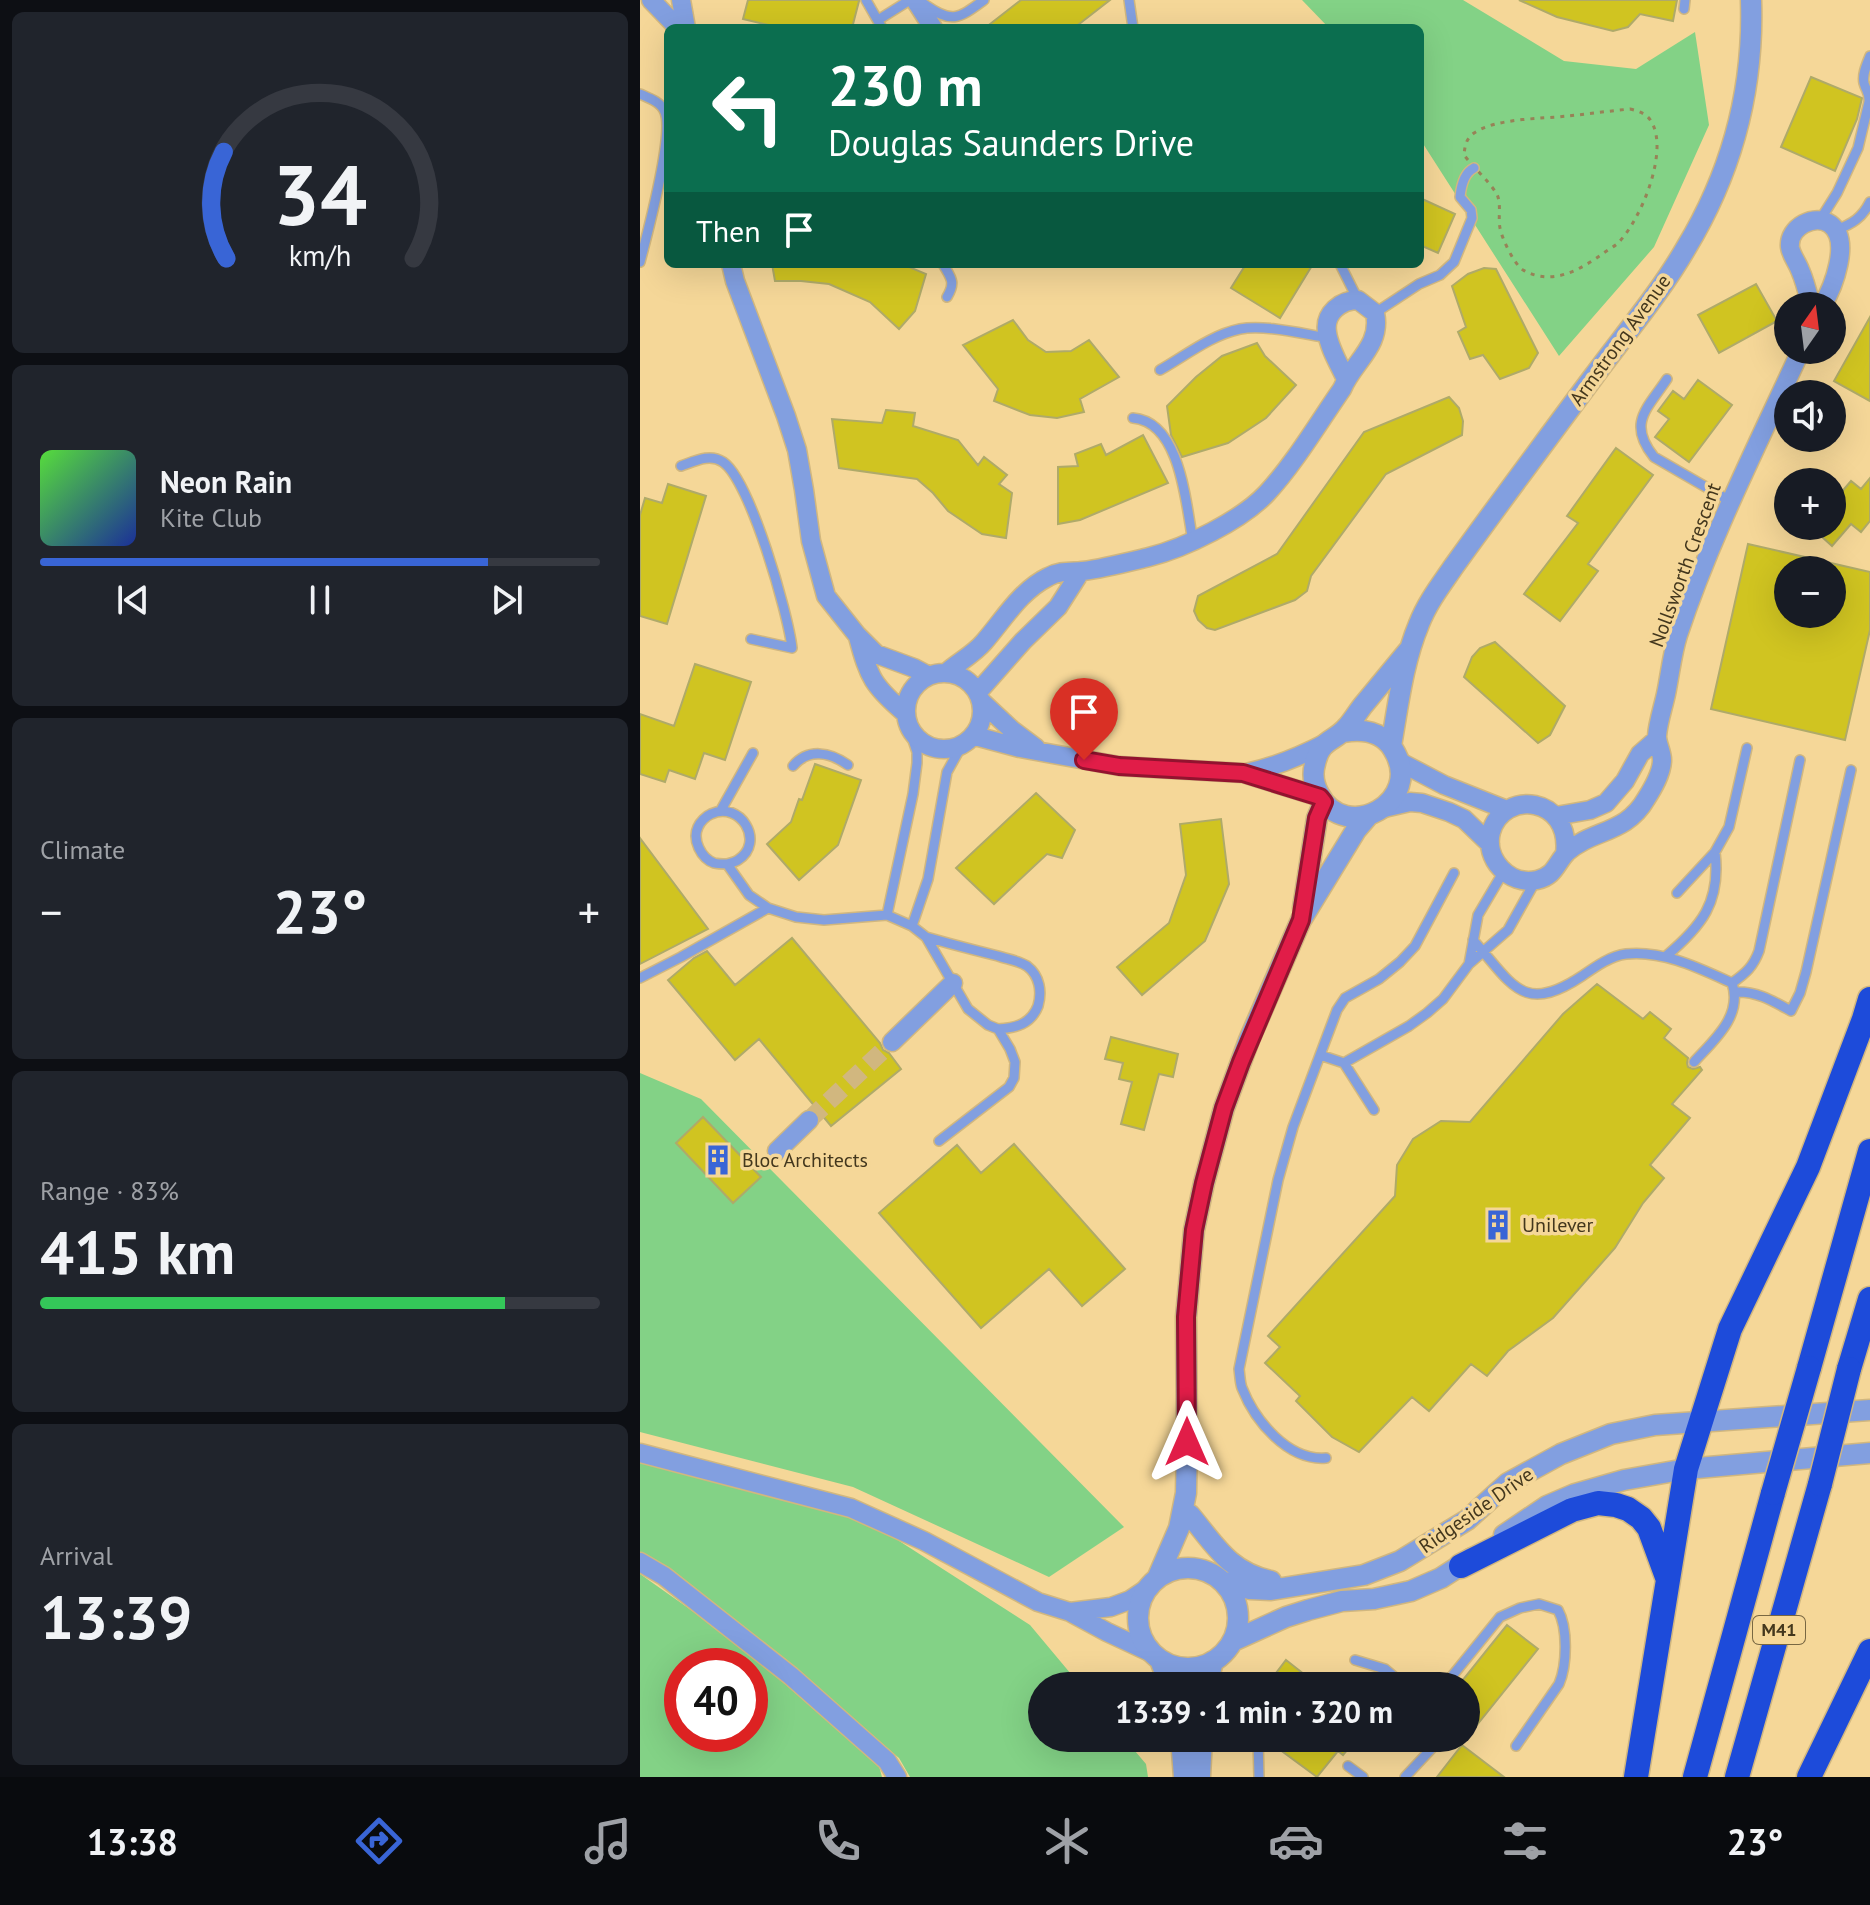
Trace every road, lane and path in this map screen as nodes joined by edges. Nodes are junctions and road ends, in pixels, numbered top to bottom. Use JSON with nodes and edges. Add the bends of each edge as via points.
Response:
{"nodes":[{"id":1,"x":651,"y":0,"type":"edge"},
{"id":2,"x":681,"y":0,"type":"edge"},
{"id":3,"x":866,"y":0,"type":"edge"},
{"id":4,"x":914,"y":0,"type":"edge"},
{"id":5,"x":984,"y":0,"type":"edge"},
{"id":6,"x":1129,"y":0,"type":"edge"},
{"id":7,"x":1751,"y":0,"type":"edge"},
{"id":8,"x":674,"y":24,"type":"edge"},
{"id":9,"x":685,"y":24,"type":"edge"},
{"id":10,"x":880,"y":24,"type":"edge"},
{"id":11,"x":930,"y":24,"type":"edge"},
{"id":12,"x":1132,"y":24,"type":"edge"},
{"id":13,"x":1870,"y":56,"type":"edge"},
{"id":14,"x":640,"y":94,"type":"edge"},
{"id":15,"x":664,"y":110,"type":"edge"},
{"id":16,"x":664,"y":158,"type":"edge"},
{"id":17,"x":1474,"y":168,"type":"junction"},
{"id":18,"x":1870,"y":202,"type":"edge"},
{"id":19,"x":1828,"y":225,"type":"junction"},
{"id":20,"x":640,"y":262,"type":"edge"},
{"id":21,"x":732,"y":268,"type":"edge"},
{"id":22,"x":945,"y":268,"type":"edge"},
{"id":23,"x":1342,"y":268,"type":"edge"},
{"id":24,"x":1807,"y":292,"type":"edge"},
{"id":25,"x":1828,"y":292,"type":"edge"},
{"id":26,"x":947,"y":297,"type":"dead end"},
{"id":27,"x":1358,"y":300,"type":"junction"},
{"id":28,"x":1375,"y":313,"type":"junction"},
{"id":29,"x":1329,"y":338,"type":"junction"},
{"id":30,"x":1794,"y":364,"type":"edge"},
{"id":31,"x":1160,"y":370,"type":"dead end"},
{"id":32,"x":1346,"y":379,"type":"junction"},
{"id":33,"x":1667,"y":379,"type":"dead end"},
{"id":34,"x":1133,"y":418,"type":"dead end"},
{"id":35,"x":681,"y":466,"type":"dead end"},
{"id":36,"x":1730,"y":501,"type":"junction"},
{"id":37,"x":1193,"y":542,"type":"junction"},
{"id":38,"x":1081,"y":571,"type":"junction"},
{"id":39,"x":857,"y":635,"type":"junction"},
{"id":40,"x":751,"y":639,"type":"dead end"},
{"id":41,"x":1411,"y":648,"type":"junction"},
{"id":42,"x":937,"y":674,"type":"junction"},
{"id":43,"x":980,"y":697,"type":"junction"},
{"id":44,"x":908,"y":721,"type":"junction"},
{"id":45,"x":1344,"y":732,"type":"junction"},
{"id":46,"x":1657,"y":739,"type":"junction"},
{"id":47,"x":967,"y":741,"type":"junction"},
{"id":48,"x":1326,"y":743,"type":"junction"},
{"id":49,"x":1747,"y":748,"type":"dead end"},
{"id":50,"x":1042,"y":752,"type":"junction"},
{"id":51,"x":753,"y":753,"type":"dead end"},
{"id":52,"x":1396,"y":754,"type":"junction"},
{"id":53,"x":1800,"y":760,"type":"dead end"},
{"id":54,"x":848,"y":765,"type":"dead end"},
{"id":55,"x":793,"y":766,"type":"dead end"},
{"id":56,"x":1851,"y":770,"type":"dead end"},
{"id":57,"x":1243,"y":773,"type":"junction"},
{"id":58,"x":1322,"y":800,"type":"junction"},
{"id":59,"x":721,"y":810,"type":"junction"},
{"id":60,"x":1507,"y":810,"type":"junction"},
{"id":61,"x":1376,"y":812,"type":"junction"},
{"id":62,"x":1556,"y":816,"type":"junction"},
{"id":63,"x":1490,"y":844,"type":"junction"},
{"id":64,"x":1715,"y":852,"type":"junction"},
{"id":65,"x":1565,"y":854,"type":"junction"},
{"id":66,"x":727,"y":864,"type":"junction"},
{"id":67,"x":1504,"y":871,"type":"junction"},
{"id":68,"x":1454,"y":873,"type":"dead end"},
{"id":69,"x":1537,"y":880,"type":"junction"},
{"id":70,"x":1677,"y":893,"type":"dead end"},
{"id":71,"x":768,"y":908,"type":"junction"},
{"id":72,"x":887,"y":915,"type":"junction"},
{"id":73,"x":1301,"y":920,"type":"junction"},
{"id":74,"x":912,"y":926,"type":"junction"},
{"id":75,"x":926,"y":937,"type":"junction"},
{"id":76,"x":1473,"y":940,"type":"junction"},
{"id":77,"x":1483,"y":951,"type":"junction"},
{"id":78,"x":1665,"y":957,"type":"junction"},
{"id":79,"x":1469,"y":964,"type":"junction"},
{"id":80,"x":640,"y":978,"type":"edge"},
{"id":81,"x":953,"y":983,"type":"junction"},
{"id":82,"x":1733,"y":987,"type":"junction"},
{"id":83,"x":1870,"y":999,"type":"edge"},
{"id":84,"x":998,"y":1029,"type":"junction"},
{"id":85,"x":892,"y":1042,"type":"tunnel mouth"},
{"id":86,"x":1320,"y":1055,"type":"junction"},
{"id":87,"x":1694,"y":1062,"type":"dead end"},
{"id":88,"x":1344,"y":1063,"type":"junction"},
{"id":89,"x":1374,"y":1110,"type":"dead end"},
{"id":90,"x":809,"y":1120,"type":"tunnel mouth"},
{"id":91,"x":939,"y":1141,"type":"dead end"},
{"id":92,"x":777,"y":1151,"type":"dead end"},
{"id":93,"x":1870,"y":1151,"type":"edge"},
{"id":94,"x":1870,"y":1299,"type":"edge"},
{"id":95,"x":1870,"y":1410,"type":"edge"},
{"id":96,"x":1699,"y":1422,"type":"junction"},
{"id":97,"x":640,"y":1453,"type":"edge"},
{"id":98,"x":1870,"y":1453,"type":"edge"},
{"id":99,"x":1326,"y":1458,"type":"dead end"},
{"id":100,"x":1686,"y":1469,"type":"junction"},
{"id":101,"x":1186,"y":1493,"type":"junction"},
{"id":102,"x":1190,"y":1515,"type":"junction"},
{"id":103,"x":640,"y":1562,"type":"edge"},
{"id":104,"x":1461,"y":1566,"type":"junction"},
{"id":105,"x":1218,"y":1577,"type":"junction"},
{"id":106,"x":1668,"y":1580,"type":"junction"},
{"id":107,"x":1153,"y":1583,"type":"junction"},
{"id":108,"x":1296,"y":1586,"type":"junction"},
{"id":109,"x":1070,"y":1612,"type":"junction"},
{"id":110,"x":1233,"y":1641,"type":"junction"},
{"id":111,"x":1870,"y":1651,"type":"edge"},
{"id":112,"x":1156,"y":1656,"type":"junction"},
{"id":113,"x":1355,"y":1660,"type":"dead end"},
{"id":114,"x":1213,"y":1661,"type":"junction"},
{"id":115,"x":1163,"y":1672,"type":"edge"},
{"id":116,"x":1210,"y":1672,"type":"edge"},
{"id":117,"x":1389,"y":1672,"type":"edge"},
{"id":118,"x":1455,"y":1672,"type":"edge"},
{"id":119,"x":1516,"y":1746,"type":"dead end"},
{"id":120,"x":1182,"y":1752,"type":"edge"},
{"id":121,"x":1201,"y":1752,"type":"edge"},
{"id":122,"x":1258,"y":1752,"type":"edge"},
{"id":123,"x":1428,"y":1752,"type":"edge"},
{"id":124,"x":1348,"y":1766,"type":"dead end"},
{"id":125,"x":897,"y":1777,"type":"edge"},
{"id":126,"x":1184,"y":1777,"type":"edge"},
{"id":127,"x":1200,"y":1777,"type":"edge"},
{"id":128,"x":1259,"y":1777,"type":"edge"},
{"id":129,"x":1363,"y":1777,"type":"edge"},
{"id":130,"x":1405,"y":1777,"type":"edge"},
{"id":131,"x":1636,"y":1777,"type":"edge"},
{"id":132,"x":1695,"y":1777,"type":"edge"},
{"id":133,"x":1737,"y":1777,"type":"edge"},
{"id":134,"x":1809,"y":1777,"type":"edge"}],
"edges":[{"from":1,"to":8,"type":"street"},
{"from":2,"to":9,"type":"street"},
{"from":3,"to":10,"type":"lane"},
{"from":4,"to":5,"type":"lane","via":[[949,17],[960,17]]},
{"from":4,"to":10,"type":"lane"},
{"from":4,"to":11,"type":"street"},
{"from":6,"to":12,"type":"lane"},
{"from":7,"to":41,"type":"street","name":"Armstrong Avenue","via":[[1741,117],[1701,222],[1656,292],[1454,566],[1419,623]]},
{"from":13,"to":19,"type":"lane","via":[[1863,78],[1870,95],[1858,148]]},
{"from":14,"to":15,"type":"lane"},
{"from":16,"to":20,"type":"lane"},
{"from":17,"to":17,"type":"path","via":[[1464,155],[1474,133],[1524,119],[1630,109],[1645,115],[1656,137],[1653,172],[1635,220],[1617,244],[1560,276],[1545,278],[1521,269],[1500,229],[1498,196]]},
{"from":17,"to":28,"type":"lane","via":[[1460,197],[1472,218],[1454,262]]},
{"from":18,"to":19,"type":"lane","via":[[1848,225]]},
{"from":19,"to":24,"type":"street","via":[[1811,220],[1791,238]]},
{"from":19,"to":25,"type":"street","via":[[1840,240],[1841,252]]},
{"from":21,"to":39,"type":"street","via":[[797,450],[826,596]]},
{"from":22,"to":26,"type":"lane","via":[[952,280]]},
{"from":23,"to":27,"type":"lane"},
{"from":27,"to":28,"type":"street"},
{"from":27,"to":29,"type":"street","via":[[1334,308],[1327,324]]},
{"from":28,"to":32,"type":"street","via":[[1373,341]]},
{"from":29,"to":31,"type":"lane","via":[[1240,329]]},
{"from":29,"to":32,"type":"street"},
{"from":30,"to":36,"type":"street","name":"Nollsworth Crescent"},
{"from":32,"to":37,"type":"street","via":[[1266,495]]},
{"from":33,"to":36,"type":"lane","via":[[1640,424],[1645,446],[1654,457]]},
{"from":34,"to":37,"type":"lane","via":[[1154,425],[1166,439],[1181,476]]},
{"from":35,"to":40,"type":"lane","via":[[721,460],[733,470],[754,514],[781,594],[792,648]]},
{"from":36,"to":46,"type":"street","name":"Nollsworth Crescent","via":[[1677,638]]},
{"from":37,"to":38,"type":"street"},
{"from":38,"to":42,"type":"street","via":[[1048,576],[1011,607],[983,644]]},
{"from":38,"to":43,"type":"street","via":[[1058,607],[1023,641]]},
{"from":39,"to":42,"type":"street","via":[[876,654]]},
{"from":39,"to":44,"type":"street","via":[[867,673]]},
{"from":41,"to":45,"type":"street","name":"Armstrong Avenue"},
{"from":41,"to":52,"type":"street","name":"Armstrong Avenue"},
{"from":42,"to":43,"type":"street","via":[[958,676]]},
{"from":42,"to":44,"type":"street","via":[[911,691]]},
{"from":43,"to":47,"type":"street","via":[[979,727]]},
{"from":43,"to":50,"type":"street"},
{"from":44,"to":47,"type":"street","via":[[919,740],[932,747],[948,749]]},
{"from":44,"to":72,"type":"lane","via":[[917,763]]},
{"from":45,"to":48,"type":"street"},
{"from":45,"to":52,"type":"street","via":[[1370,731]]},
{"from":46,"to":62,"type":"street","via":[[1606,803]]},
{"from":46,"to":65,"type":"street","name":"Nollsworth Crescent","via":[[1662,761],[1644,803],[1624,823]]},
{"from":47,"to":50,"type":"street","via":[[979,737]]},
{"from":47,"to":74,"type":"lane","via":[[947,772],[928,879]]},
{"from":48,"to":57,"type":"street","via":[[1271,768]]},
{"from":48,"to":58,"type":"street","via":[[1313,775]]},
{"from":49,"to":64,"type":"lane","via":[[1729,827]]},
{"from":50,"to":57,"type":"street","via":[[1119,766]]},
{"from":51,"to":59,"type":"lane"},
{"from":52,"to":60,"type":"street","via":[[1444,785]]},
{"from":52,"to":61,"type":"street","via":[[1399,787]]},
{"from":53,"to":82,"type":"lane","via":[[1759,951]]},
{"from":54,"to":55,"type":"lane","via":[[818,753]]},
{"from":56,"to":82,"type":"lane","via":[[1806,972],[1791,1011]]},
{"from":57,"to":58,"type":"street"},
{"from":58,"to":61,"type":"street","via":[[1341,814]]},
{"from":58,"to":73,"type":"street"},
{"from":59,"to":66,"type":"lane","via":[[736,813],[751,836],[739,860]]},
{"from":59,"to":66,"type":"lane","via":[[698,826],[696,840],[712,862]]},
{"from":60,"to":62,"type":"street","via":[[1533,804]]},
{"from":60,"to":63,"type":"street","via":[[1491,831]]},
{"from":61,"to":63,"type":"street","via":[[1422,803],[1464,819]]},
{"from":61,"to":73,"type":"street","via":[[1356,830]]},
{"from":62,"to":65,"type":"street","via":[[1564,827]]},
{"from":63,"to":67,"type":"street"},
{"from":64,"to":70,"type":"lane"},
{"from":64,"to":78,"type":"lane","via":[[1715,893],[1689,936]]},
{"from":65,"to":69,"type":"street","via":[[1559,866]]},
{"from":66,"to":71,"type":"lane","via":[[749,895]]},
{"from":67,"to":69,"type":"street","via":[[1523,881]]},
{"from":67,"to":76,"type":"lane","via":[[1478,915]]},
{"from":68,"to":86,"type":"lane","via":[[1415,946],[1379,979],[1345,998]]},
{"from":69,"to":77,"type":"lane","via":[[1508,930]]},
{"from":71,"to":72,"type":"lane","via":[[824,920]]},
{"from":71,"to":80,"type":"lane"},
{"from":72,"to":74,"type":"lane"},
{"from":73,"to":101,"type":"street","via":[[1224,1108],[1194,1230],[1186,1317]]},
{"from":74,"to":75,"type":"lane"},
{"from":75,"to":81,"type":"lane"},
{"from":75,"to":84,"type":"lane","via":[[1012,960],[1033,973],[1041,989],[1034,1015],[1020,1026]]},
{"from":76,"to":77,"type":"lane"},
{"from":76,"to":79,"type":"lane"},
{"from":77,"to":78,"type":"lane","via":[[1516,987],[1536,995],[1556,991],[1611,958]]},
{"from":77,"to":79,"type":"lane"},
{"from":78,"to":82,"type":"lane"},
{"from":79,"to":88,"type":"lane","via":[[1427,1013]]},
{"from":81,"to":84,"type":"lane","via":[[968,1009]]},
{"from":81,"to":85,"type":"street"},
{"from":82,"to":87,"type":"lane","via":[[1730,1018]]},
{"from":83,"to":96,"type":"highway","via":[[1808,1167],[1730,1329]]},
{"from":84,"to":91,"type":"lane","via":[[1015,1062],[1014,1078]]},
{"from":86,"to":88,"type":"lane"},
{"from":86,"to":99,"type":"lane","via":[[1278,1180],[1239,1369],[1252,1407],[1277,1439],[1307,1457]]},
{"from":88,"to":89,"type":"lane"},
{"from":90,"to":92,"type":"street"},
{"from":93,"to":132,"type":"highway","number":"M41","bridge":true},
{"from":94,"to":133,"type":"highway","number":"M41","bridge":true},
{"from":95,"to":96,"type":"street","name":"Ridgeside Drive"},
{"from":96,"to":100,"type":"highway"},
{"from":96,"to":108,"type":"street","name":"Ridgeside Drive","via":[[1611,1434],[1561,1454],[1508,1483],[1467,1520],[1400,1561],[1364,1575]]},
{"from":97,"to":109,"type":"street","via":[[851,1508],[1038,1602]]},
{"from":98,"to":100,"type":"street","name":"Ridgeside Drive"},
{"from":100,"to":104,"type":"street","name":"Ridgeside Drive","via":[[1624,1480],[1547,1506]]},
{"from":100,"to":106,"type":"highway"},
{"from":101,"to":102,"type":"street"},
{"from":101,"to":107,"type":"street","via":[[1179,1528]]},
{"from":102,"to":105,"type":"street","via":[[1195,1537]]},
{"from":102,"to":108,"type":"street","via":[[1233,1565],[1264,1580]]},
{"from":103,"to":125,"type":"street","via":[[791,1676],[887,1761]]},
{"from":104,"to":106,"type":"highway","via":[[1572,1510],[1598,1503],[1628,1509],[1641,1518]]},
{"from":104,"to":110,"type":"street","name":"Ridgeside Drive","via":[[1411,1591],[1308,1610]]},
{"from":105,"to":107,"type":"street","via":[[1184,1568]]},
{"from":105,"to":108,"type":"street","name":"Ridgeside Drive","via":[[1250,1589]]},
{"from":105,"to":110,"type":"street","via":[[1237,1604]]},
{"from":106,"to":131,"type":"highway"},
{"from":107,"to":109,"type":"street","via":[[1111,1607]]},
{"from":107,"to":112,"type":"street","via":[[1141,1600],[1138,1627]]},
{"from":109,"to":112,"type":"street"},
{"from":110,"to":114,"type":"street"},
{"from":111,"to":134,"type":"highway"},
{"from":112,"to":114,"type":"street","via":[[1186,1668]]},
{"from":112,"to":115,"type":"street"},
{"from":113,"to":117,"type":"lane"},
{"from":114,"to":116,"type":"street"},
{"from":118,"to":119,"type":"lane","via":[[1500,1617],[1539,1604],[1558,1610],[1564,1625],[1564,1672]]},
{"from":120,"to":126,"type":"street"},
{"from":121,"to":127,"type":"street"},
{"from":122,"to":128,"type":"lane"},
{"from":123,"to":130,"type":"lane"},
{"from":124,"to":129,"type":"lane"}]}
